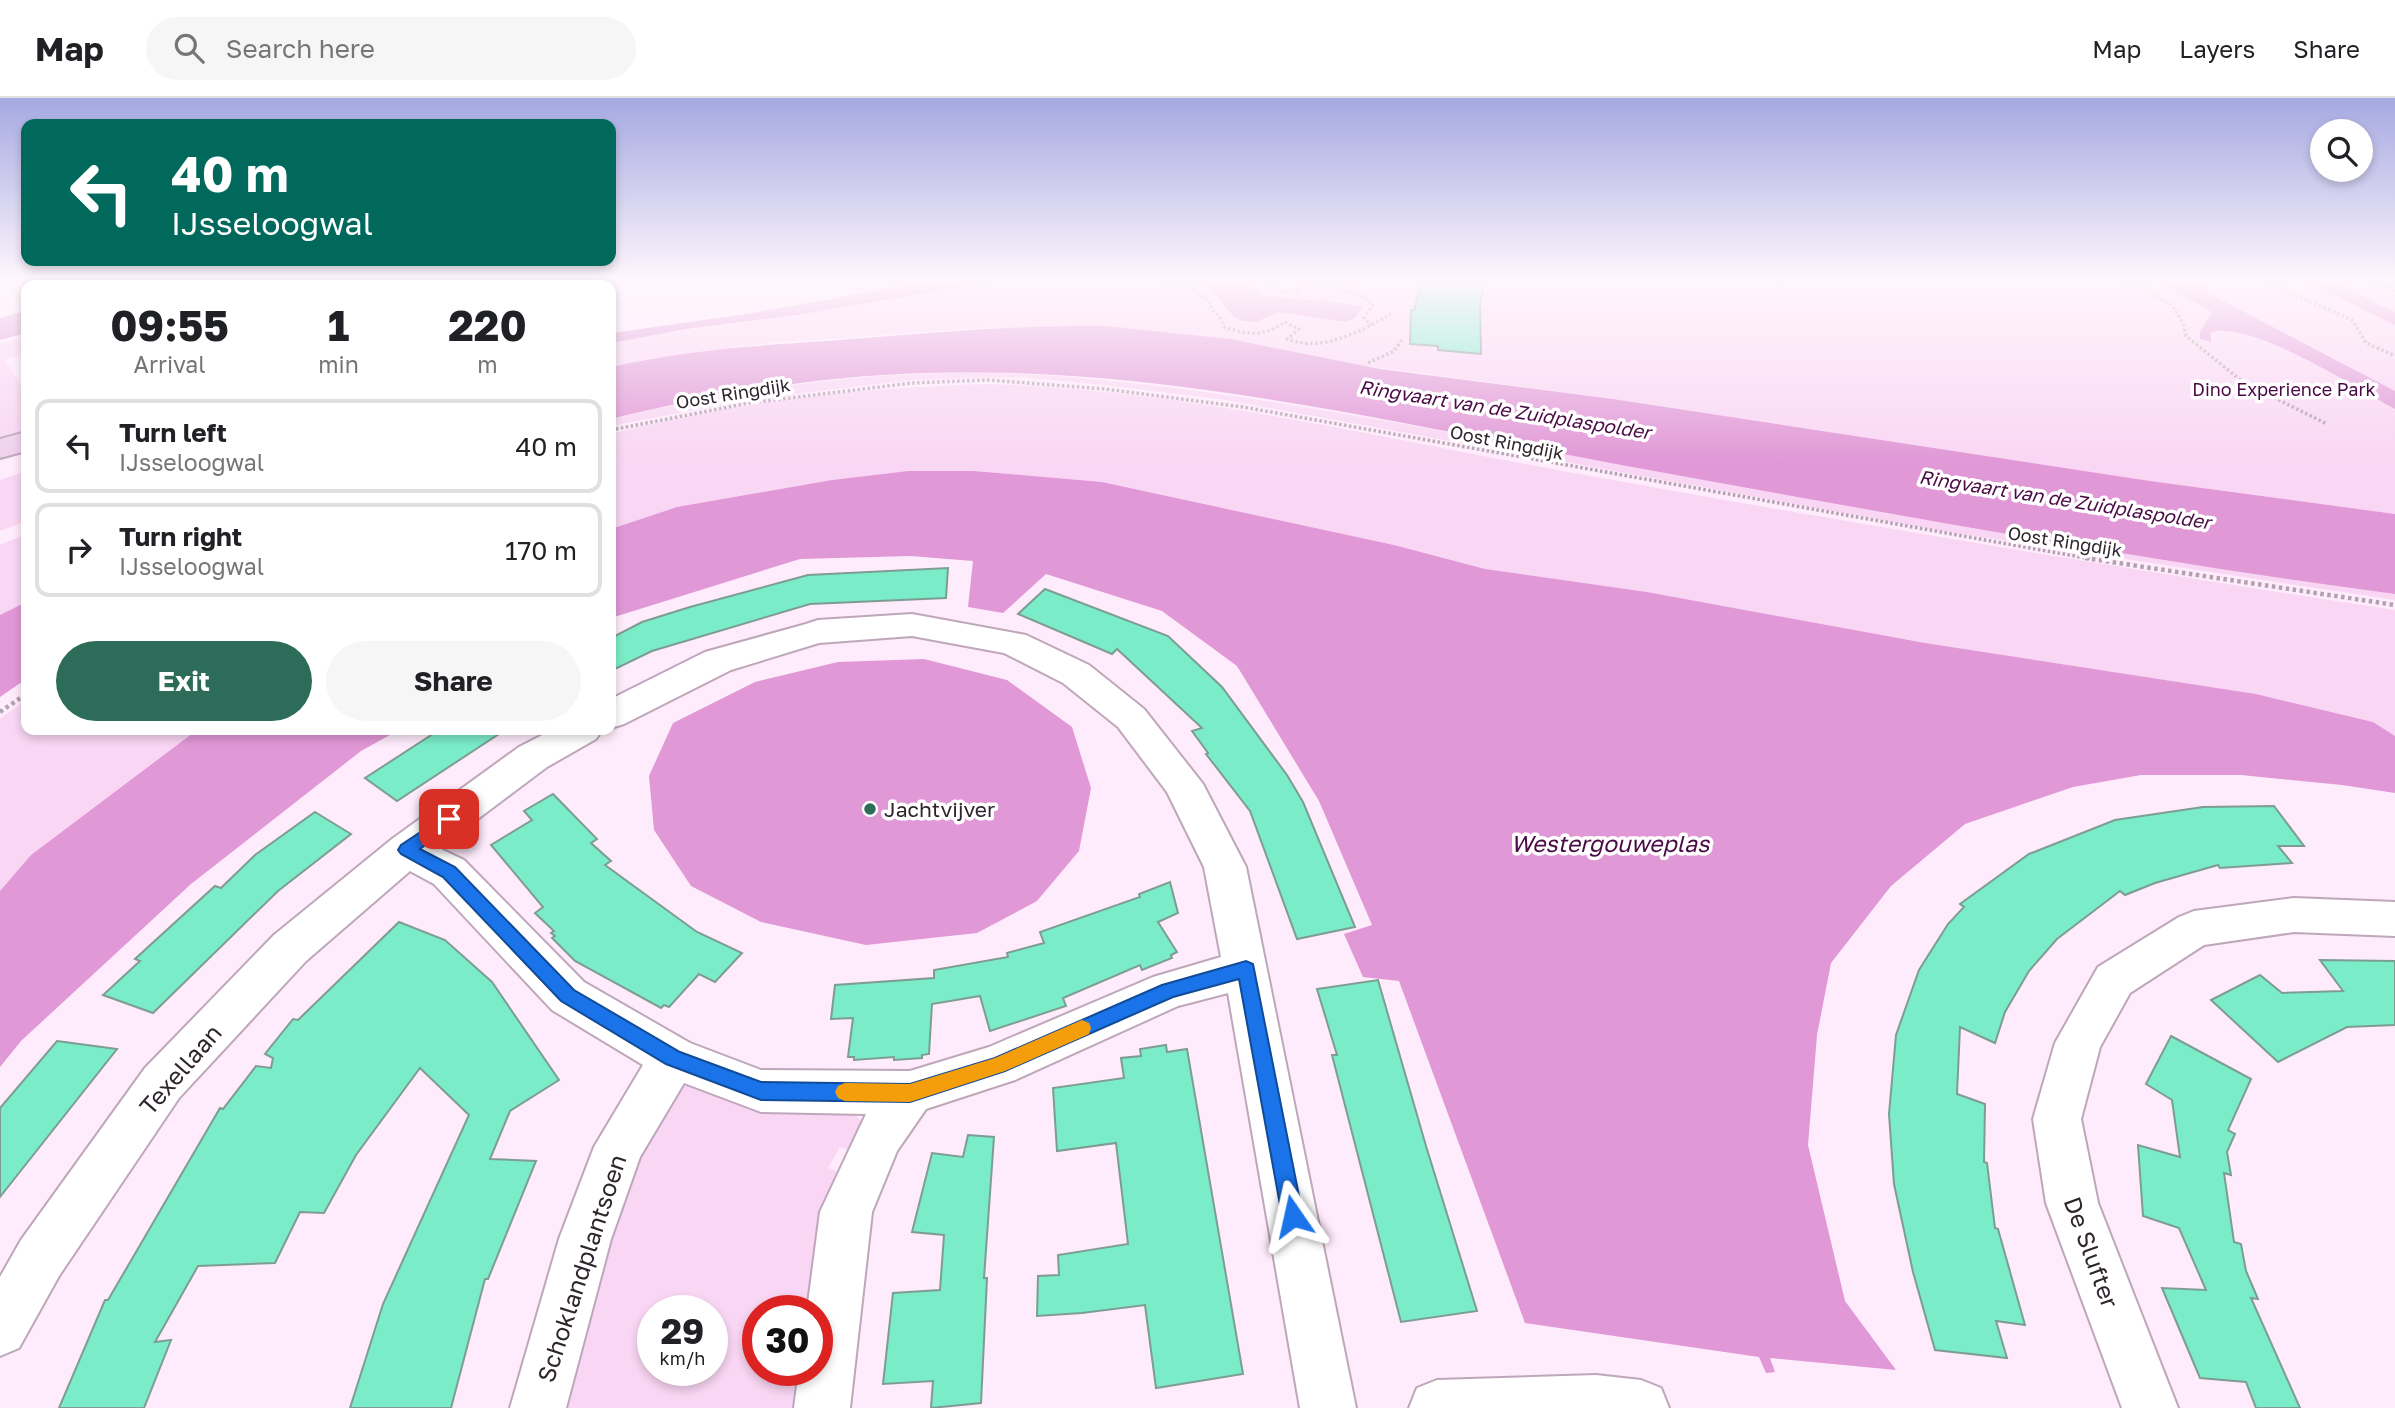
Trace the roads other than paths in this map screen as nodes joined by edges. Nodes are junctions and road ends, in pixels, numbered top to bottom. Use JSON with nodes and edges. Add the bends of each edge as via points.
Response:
{"nodes":[{"id":1,"x":21,"y":443,"type":"edge"},
{"id":2,"x":0,"y":449,"type":"edge"},
{"id":3,"x":616,"y":712,"type":"edge"},
{"id":4,"x":574,"y":735,"type":"edge"},
{"id":5,"x":407,"y":850,"type":"junction"},
{"id":6,"x":2395,"y":919,"type":"edge"},
{"id":7,"x":1246,"y":969,"type":"junction"},
{"id":8,"x":673,"y":1058,"type":"junction"},
{"id":9,"x":910,"y":1093,"type":"junction"},
{"id":10,"x":0,"y":1329,"type":"edge"},
{"id":11,"x":538,"y":1408,"type":"edge"},
{"id":12,"x":822,"y":1408,"type":"edge"},
{"id":13,"x":1328,"y":1408,"type":"edge"},
{"id":14,"x":1437,"y":1408,"type":"edge"},
{"id":15,"x":1641,"y":1408,"type":"edge"},
{"id":16,"x":2150,"y":1408,"type":"edge"}],
"edges":[{"from":1,"to":2,"type":"main road"},
{"from":3,"to":7,"type":"street","via":[[718,661],[818,632],[912,625],[1013,643],[1076,674],[1131,718],[1183,784],[1225,867]]},
{"from":4,"to":5,"type":"street","name":"Texellaan","via":[[533,758]]},
{"from":5,"to":8,"type":"street","via":[[449,872],[568,996]]},
{"from":5,"to":10,"type":"street","name":"Texellaan","via":[[290,948],[162,1083],[40,1258]]},
{"from":6,"to":16,"type":"street","name":"De Slufter","via":[[2294,915],[2194,929],[2114,980],[2078,1043],[2057,1119],[2072,1203]]},
{"from":7,"to":9,"type":"street","via":[[1169,990],[999,1065]]},
{"from":7,"to":13,"type":"street"},
{"from":8,"to":9,"type":"street","via":[[761,1091]]},
{"from":8,"to":11,"type":"street","name":"Schoklandplantsoen","via":[[618,1147],[585,1239]]},
{"from":9,"to":12,"type":"street","via":[[878,1137],[846,1212]]},
{"from":14,"to":15,"type":"street","via":[[1596,1403]]}]}
